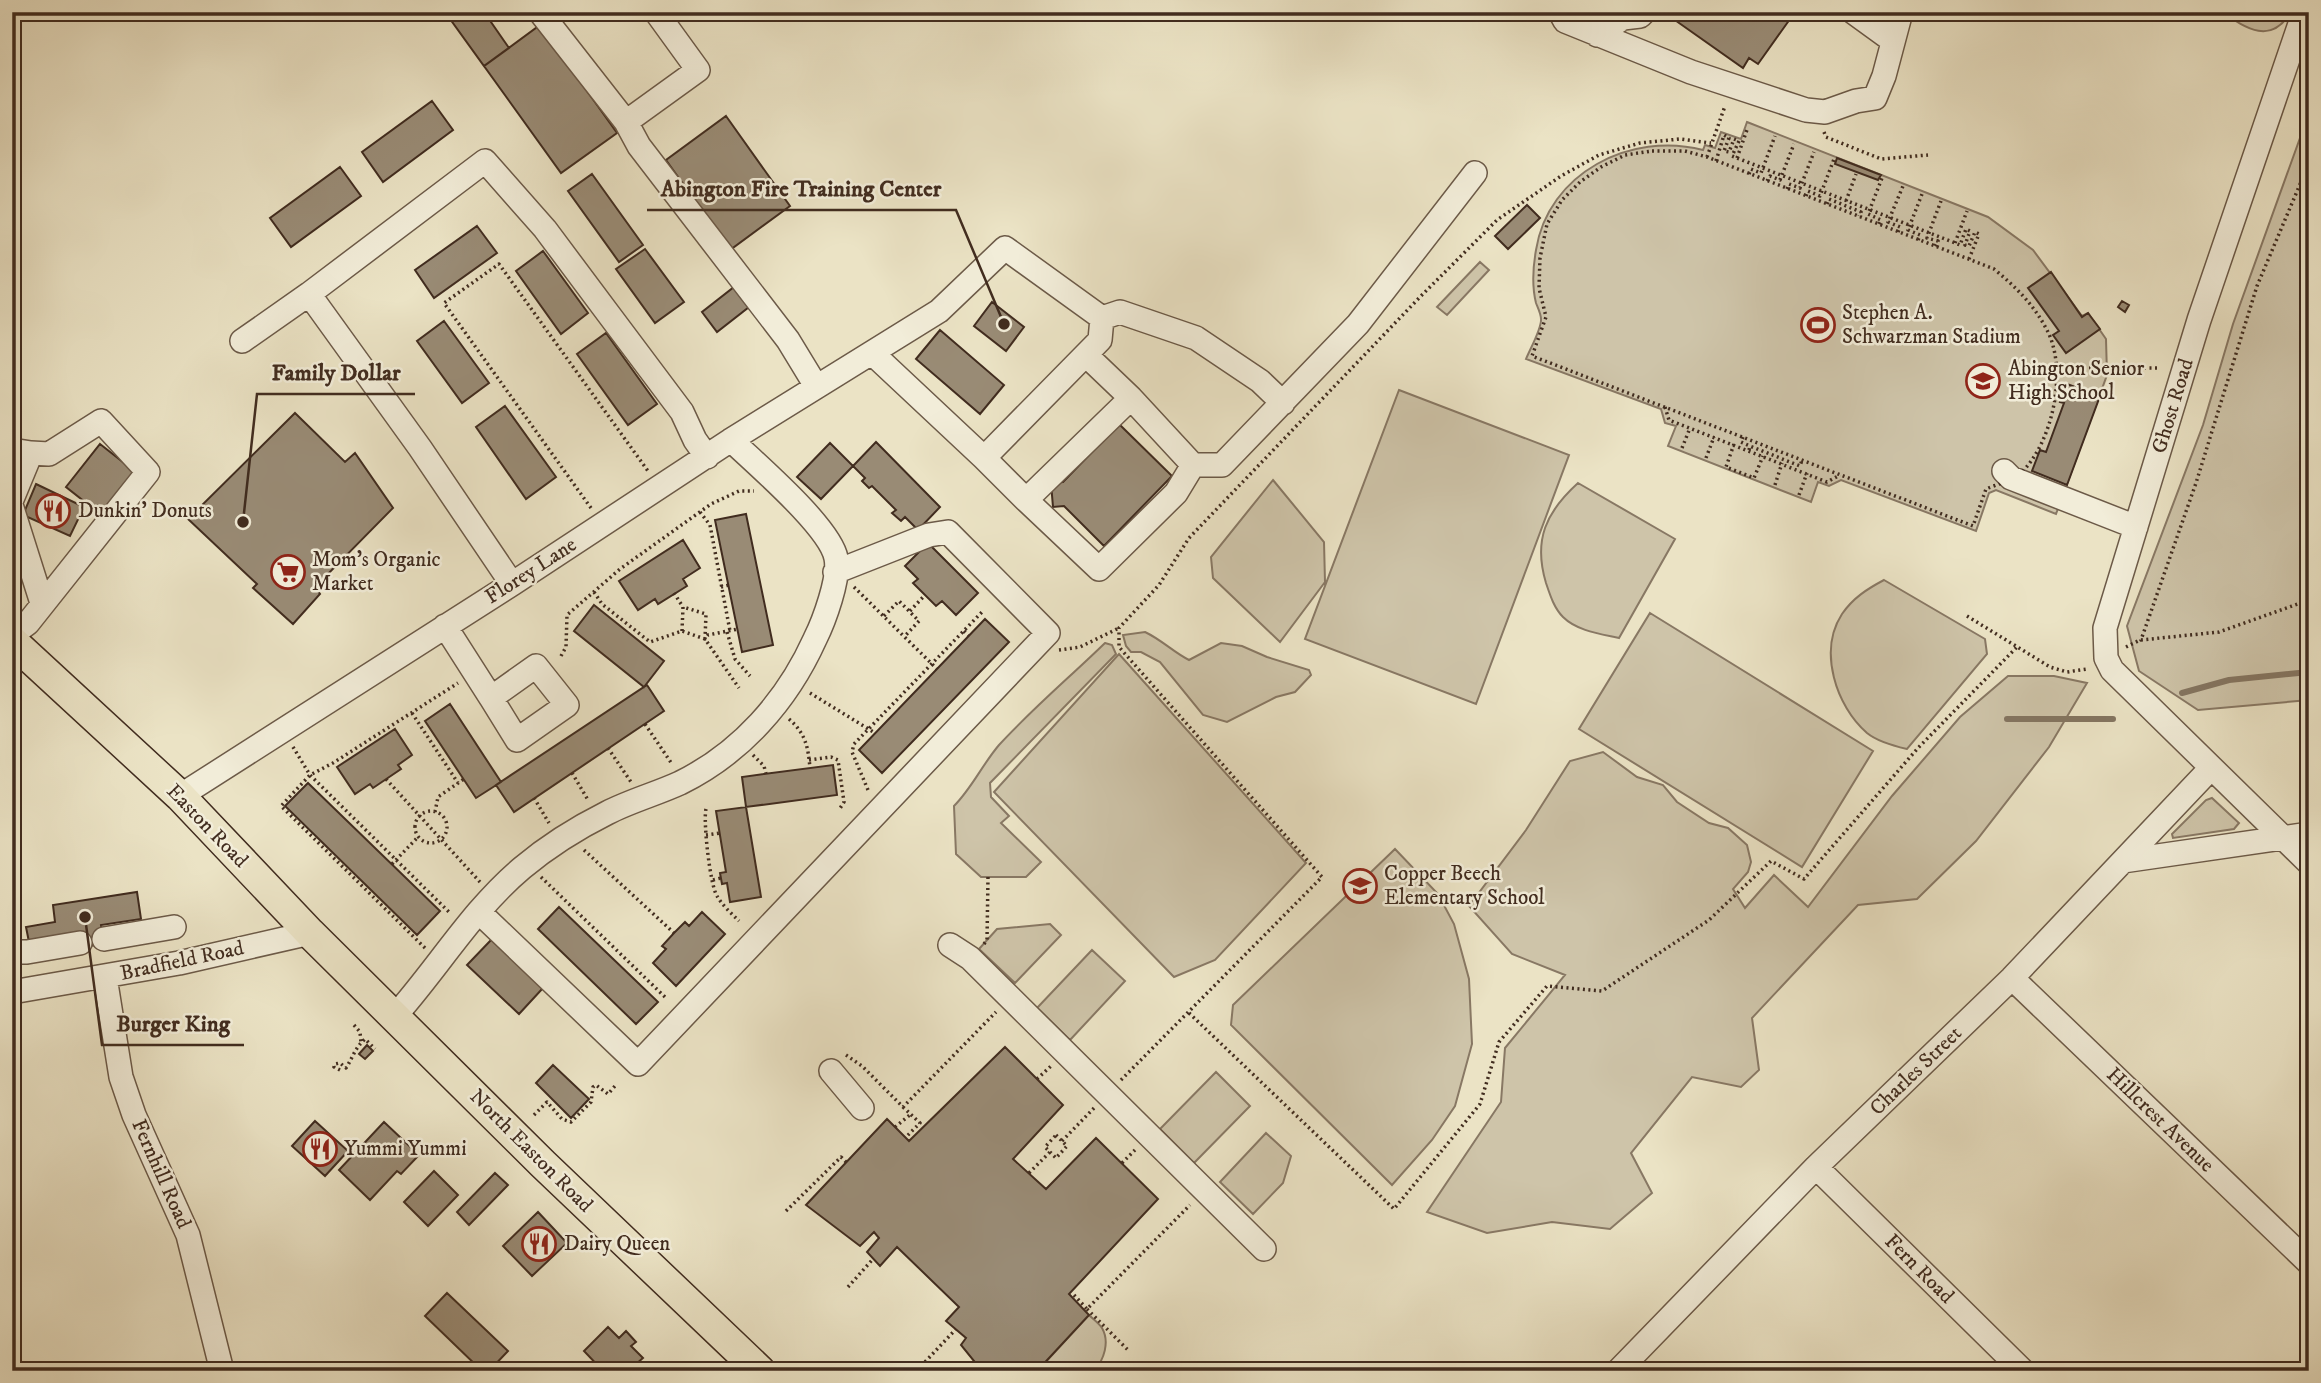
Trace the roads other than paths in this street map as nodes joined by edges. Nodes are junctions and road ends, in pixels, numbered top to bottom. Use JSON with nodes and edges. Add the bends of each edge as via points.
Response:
{"nodes":[{"id":1,"x":540,"y":12,"type":"edge"},
{"id":2,"x":656,"y":12,"type":"edge"},
{"id":3,"x":1560,"y":12,"type":"edge"},
{"id":4,"x":1644,"y":12,"type":"edge"},
{"id":5,"x":1853,"y":12,"type":"edge"},
{"id":6,"x":1901,"y":12,"type":"edge"},
{"id":7,"x":2304,"y":12,"type":"edge"},
{"id":8,"x":1597,"y":35,"type":"junction"},
{"id":9,"x":1894,"y":41,"type":"junction"},
{"id":10,"x":626,"y":122,"type":"junction"},
{"id":11,"x":1475,"y":173,"type":"dead end"},
{"id":12,"x":309,"y":294,"type":"junction"},
{"id":13,"x":1102,"y":318,"type":"junction"},
{"id":14,"x":243,"y":341,"type":"dead end"},
{"id":15,"x":877,"y":349,"type":"junction"},
{"id":16,"x":1086,"y":355,"type":"junction"},
{"id":17,"x":816,"y":386,"type":"junction"},
{"id":18,"x":1130,"y":398,"type":"junction"},
{"id":19,"x":1283,"y":403,"type":"junction"},
{"id":20,"x":732,"y":440,"type":"junction"},
{"id":21,"x":21,"y":452,"type":"edge"},
{"id":22,"x":707,"y":457,"type":"junction"},
{"id":23,"x":984,"y":458,"type":"junction"},
{"id":24,"x":1193,"y":465,"type":"junction"},
{"id":25,"x":2008,"y":475,"type":"road end"},
{"id":26,"x":12,"y":499,"type":"edge"},
{"id":27,"x":1026,"y":500,"type":"junction"},
{"id":28,"x":12,"y":508,"type":"edge"},
{"id":29,"x":2136,"y":527,"type":"junction"},
{"id":30,"x":844,"y":579,"type":"junction"},
{"id":31,"x":512,"y":584,"type":"junction"},
{"id":32,"x":42,"y":603,"type":"junction"},
{"id":33,"x":445,"y":626,"type":"junction"},
{"id":34,"x":12,"y":635,"type":"edge"},
{"id":35,"x":12,"y":641,"type":"edge"},
{"id":36,"x":491,"y":698,"type":"dead end"},
{"id":37,"x":2211,"y":768,"type":"junction"},
{"id":38,"x":180,"y":796,"type":"junction"},
{"id":39,"x":2309,"y":834,"type":"edge"},
{"id":40,"x":2283,"y":837,"type":"junction"},
{"id":41,"x":2123,"y":861,"type":"junction"},
{"id":42,"x":2309,"y":863,"type":"edge"},
{"id":43,"x":479,"y":912,"type":"junction"},
{"id":44,"x":174,"y":927,"type":"dead end"},
{"id":45,"x":310,"y":933,"type":"junction"},
{"id":46,"x":104,"y":939,"type":"dead end"},
{"id":47,"x":80,"y":943,"type":"dead end"},
{"id":48,"x":950,"y":945,"type":"dead end"},
{"id":49,"x":12,"y":952,"type":"edge"},
{"id":50,"x":105,"y":977,"type":"junction"},
{"id":51,"x":2012,"y":978,"type":"junction"},
{"id":52,"x":12,"y":992,"type":"edge"},
{"id":53,"x":395,"y":1016,"type":"junction"},
{"id":54,"x":838,"y":1063,"type":"road end"},
{"id":55,"x":862,"y":1108,"type":"dead end"},
{"id":56,"x":1816,"y":1167,"type":"junction"},
{"id":57,"x":1264,"y":1249,"type":"dead end"},
{"id":58,"x":2309,"y":1262,"type":"edge"},
{"id":59,"x":1633,"y":1366,"type":"edge"},
{"id":60,"x":756,"y":1369,"type":"edge"},
{"id":61,"x":222,"y":1371,"type":"edge"},
{"id":62,"x":2023,"y":1371,"type":"edge"}],
"edges":[{"from":1,"to":10,"type":"street"},
{"from":2,"to":10,"type":"street","via":[[698,70]]},
{"from":3,"to":8,"type":"street","via":[[1565,20]]},
{"from":4,"to":8,"type":"street","via":[[1623,18]]},
{"from":5,"to":9,"type":"street"},
{"from":6,"to":9,"type":"street"},
{"from":7,"to":29,"type":"street","name":"Ghost Road","via":[[2199,320]]},
{"from":8,"to":9,"type":"street","via":[[1691,72],[1806,110],[1825,112],[1875,98]]},
{"from":10,"to":17,"type":"street","via":[[639,146],[788,340]]},
{"from":11,"to":19,"type":"street","via":[[1358,324]]},
{"from":12,"to":14,"type":"street"},
{"from":12,"to":22,"type":"street","via":[[485,161],[545,229],[616,323],[682,412]]},
{"from":12,"to":31,"type":"street"},
{"from":13,"to":15,"type":"street","name":"Florey Lane","via":[[1005,248],[939,311]]},
{"from":13,"to":16,"type":"street","via":[[1100,341]]},
{"from":13,"to":19,"type":"street","via":[[1120,312],[1196,338],[1260,381]]},
{"from":15,"to":17,"type":"street","name":"Florey Lane"},
{"from":15,"to":23,"type":"street"},
{"from":16,"to":18,"type":"street"},
{"from":16,"to":23,"type":"street"},
{"from":17,"to":20,"type":"street","name":"Florey Lane"},
{"from":18,"to":24,"type":"street"},
{"from":18,"to":27,"type":"street"},
{"from":19,"to":24,"type":"street","via":[[1222,465]]},
{"from":20,"to":22,"type":"street","name":"Florey Lane"},
{"from":20,"to":30,"type":"street","via":[[818,525]]},
{"from":21,"to":26,"type":"street"},
{"from":21,"to":32,"type":"street","via":[[49,454],[101,421],[148,472]]},
{"from":22,"to":31,"type":"street","name":"Florey Lane"},
{"from":23,"to":27,"type":"street"},
{"from":24,"to":27,"type":"street","via":[[1176,493],[1099,569]]},
{"from":25,"to":29,"type":"street"},
{"from":28,"to":32,"type":"street"},
{"from":29,"to":37,"type":"street","name":"Ghost Road","via":[[2105,628],[2106,658],[2112,670]]},
{"from":30,"to":43,"type":"street","via":[[804,664],[767,718],[718,761],[568,835],[522,868]]},
{"from":30,"to":43,"type":"street","via":[[929,535],[948,532],[1048,633],[638,1064]]},
{"from":31,"to":33,"type":"street","name":"Florey Lane"},
{"from":32,"to":34,"type":"street"},
{"from":33,"to":36,"type":"street"},
{"from":33,"to":38,"type":"street","name":"Florey Lane"},
{"from":35,"to":38,"type":"main road","name":"Easton Road"},
{"from":37,"to":40,"type":"street","name":"Ghost Road"},
{"from":37,"to":41,"type":"street","name":"Charles Street"},
{"from":38,"to":45,"type":"main road","name":"Easton Road"},
{"from":39,"to":40,"type":"street"},
{"from":40,"to":41,"type":"street"},
{"from":40,"to":42,"type":"street","name":"Ghost Road"},
{"from":41,"to":51,"type":"street","name":"Charles Street"},
{"from":43,"to":53,"type":"street"},
{"from":44,"to":46,"type":"street"},
{"from":45,"to":50,"type":"street","name":"Bradfield Road"},
{"from":45,"to":53,"type":"main road","name":"Easton Road"},
{"from":47,"to":49,"type":"street"},
{"from":48,"to":57,"type":"street","via":[[970,958]]},
{"from":50,"to":52,"type":"street","name":"Bradfield Road"},
{"from":50,"to":61,"type":"street","name":"Fernhill Road","via":[[121,1077],[188,1235]]},
{"from":51,"to":56,"type":"street","name":"Charles Street"},
{"from":51,"to":58,"type":"street","name":"Hillcrest Avenue"},
{"from":53,"to":60,"type":"main road","name":"North Easton Road"},
{"from":54,"to":55,"type":"street"},
{"from":56,"to":59,"type":"street","name":"Charles Street"},
{"from":56,"to":62,"type":"street","name":"Fern Road"}]}
